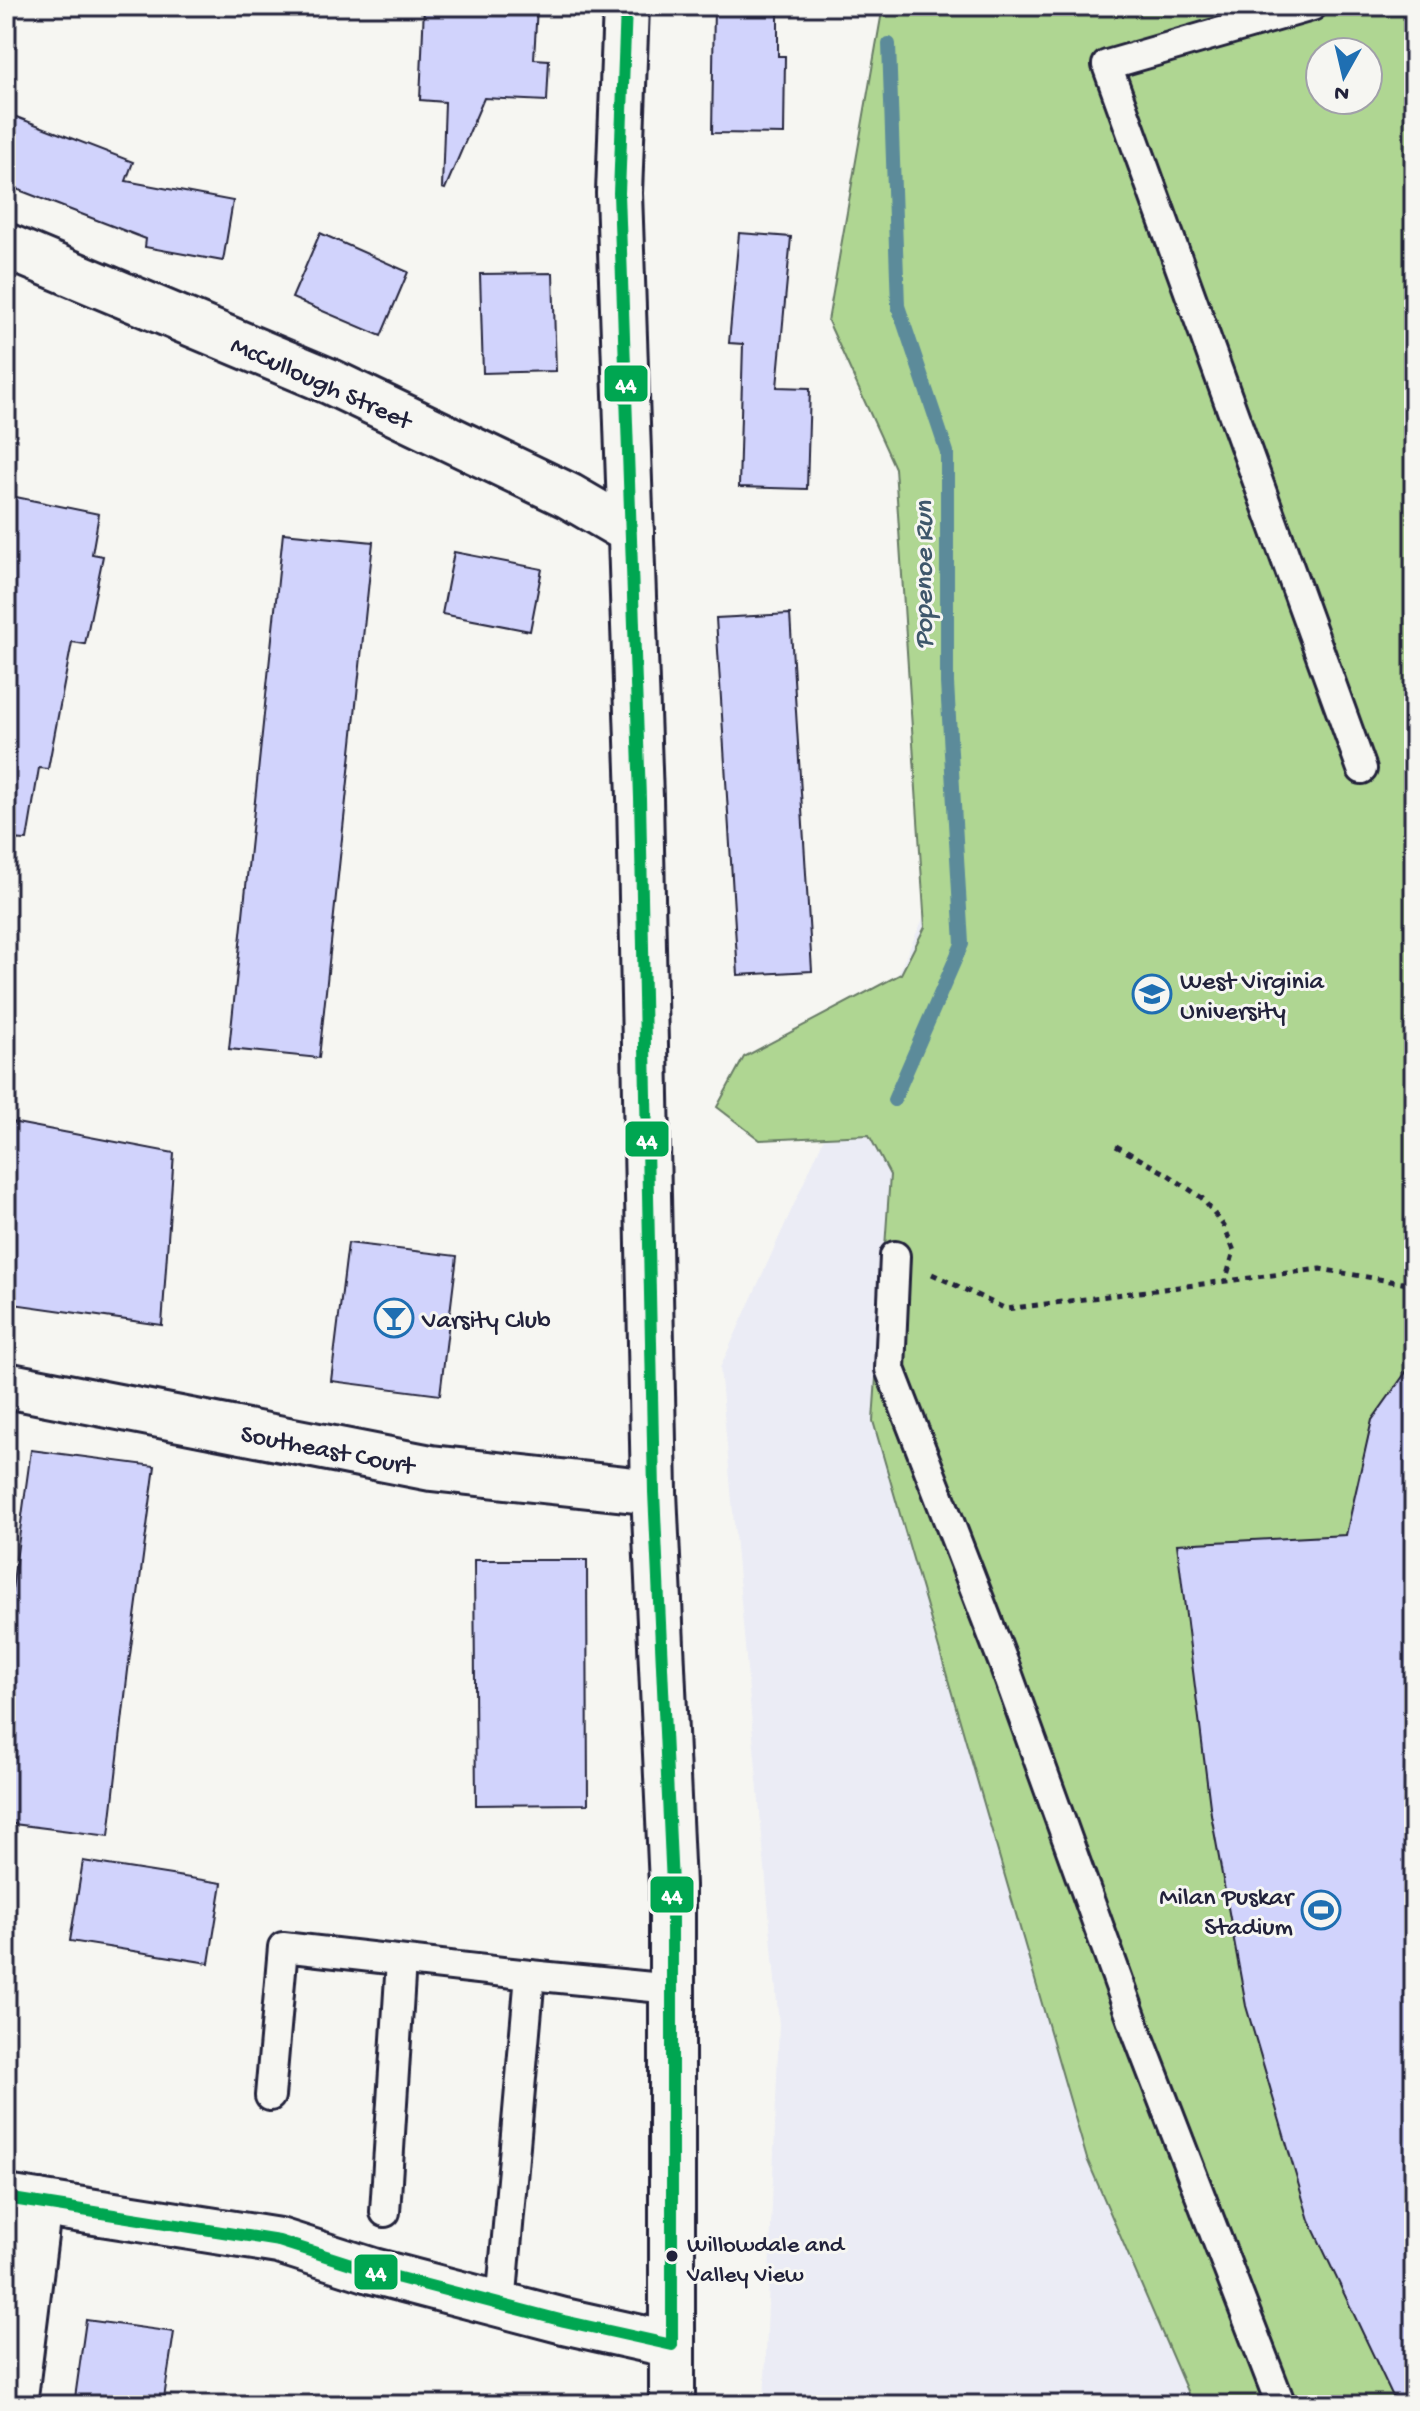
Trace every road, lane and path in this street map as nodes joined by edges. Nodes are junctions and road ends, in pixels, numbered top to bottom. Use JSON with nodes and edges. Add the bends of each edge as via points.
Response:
{"nodes":[{"id":1,"x":626,"y":6,"type":"edge"},
{"id":2,"x":1312,"y":6,"type":"edge"},
{"id":3,"x":1258,"y":14,"type":"edge"},
{"id":4,"x":6,"y":246,"type":"edge"},
{"id":5,"x":631,"y":532,"type":"junction"},
{"id":6,"x":1362,"y":769,"type":"dead end"},
{"id":7,"x":1116,"y":1146,"type":"dead end"},
{"id":8,"x":895,"y":1256,"type":"joint"},
{"id":9,"x":1225,"y":1282,"type":"junction"},
{"id":10,"x":1414,"y":1285,"type":"edge"},
{"id":11,"x":6,"y":1385,"type":"edge"},
{"id":12,"x":654,"y":1492,"type":"junction"},
{"id":13,"x":401,"y":1961,"type":"junction"},
{"id":14,"x":530,"y":1975,"type":"junction"},
{"id":15,"x":672,"y":1989,"type":"junction"},
{"id":16,"x":270,"y":2096,"type":"dead end"},
{"id":17,"x":23,"y":2201,"type":"edge"},
{"id":18,"x":385,"y":2212,"type":"dead end"},
{"id":19,"x":501,"y":2305,"type":"junction"},
{"id":20,"x":672,"y":2345,"type":"junction"},
{"id":21,"x":14,"y":2405,"type":"edge"},
{"id":22,"x":672,"y":2405,"type":"edge"},
{"id":23,"x":1281,"y":2405,"type":"edge"}],
"edges":[{"from":1,"to":5,"type":"street","via":[[619,193]]},
{"from":2,"to":3,"type":"lane"},
{"from":3,"to":6,"type":"lane","via":[[1107,65]]},
{"from":4,"to":5,"type":"street","name":"McCullough Street","via":[[331,382],[569,496]]},
{"from":5,"to":12,"type":"street"},
{"from":7,"to":9,"type":"path","via":[[1202,1198],[1224,1226],[1234,1251]]},
{"from":8,"to":9,"type":"path","via":[[1006,1309]]},
{"from":8,"to":23,"type":"lane","via":[[890,1369]]},
{"from":9,"to":10,"type":"path","via":[[1320,1269]]},
{"from":11,"to":12,"type":"street","name":"Southeast Court","via":[[431,1468]]},
{"from":12,"to":15,"type":"street"},
{"from":13,"to":14,"type":"lane"},
{"from":13,"to":16,"type":"lane","via":[[283,1947]]},
{"from":13,"to":18,"type":"lane"},
{"from":14,"to":15,"type":"lane"},
{"from":14,"to":19,"type":"lane"},
{"from":15,"to":20,"type":"street"},
{"from":17,"to":19,"type":"street","via":[[279,2241]]},
{"from":17,"to":21,"type":"street"},
{"from":19,"to":20,"type":"street"},
{"from":20,"to":22,"type":"street"}]}
